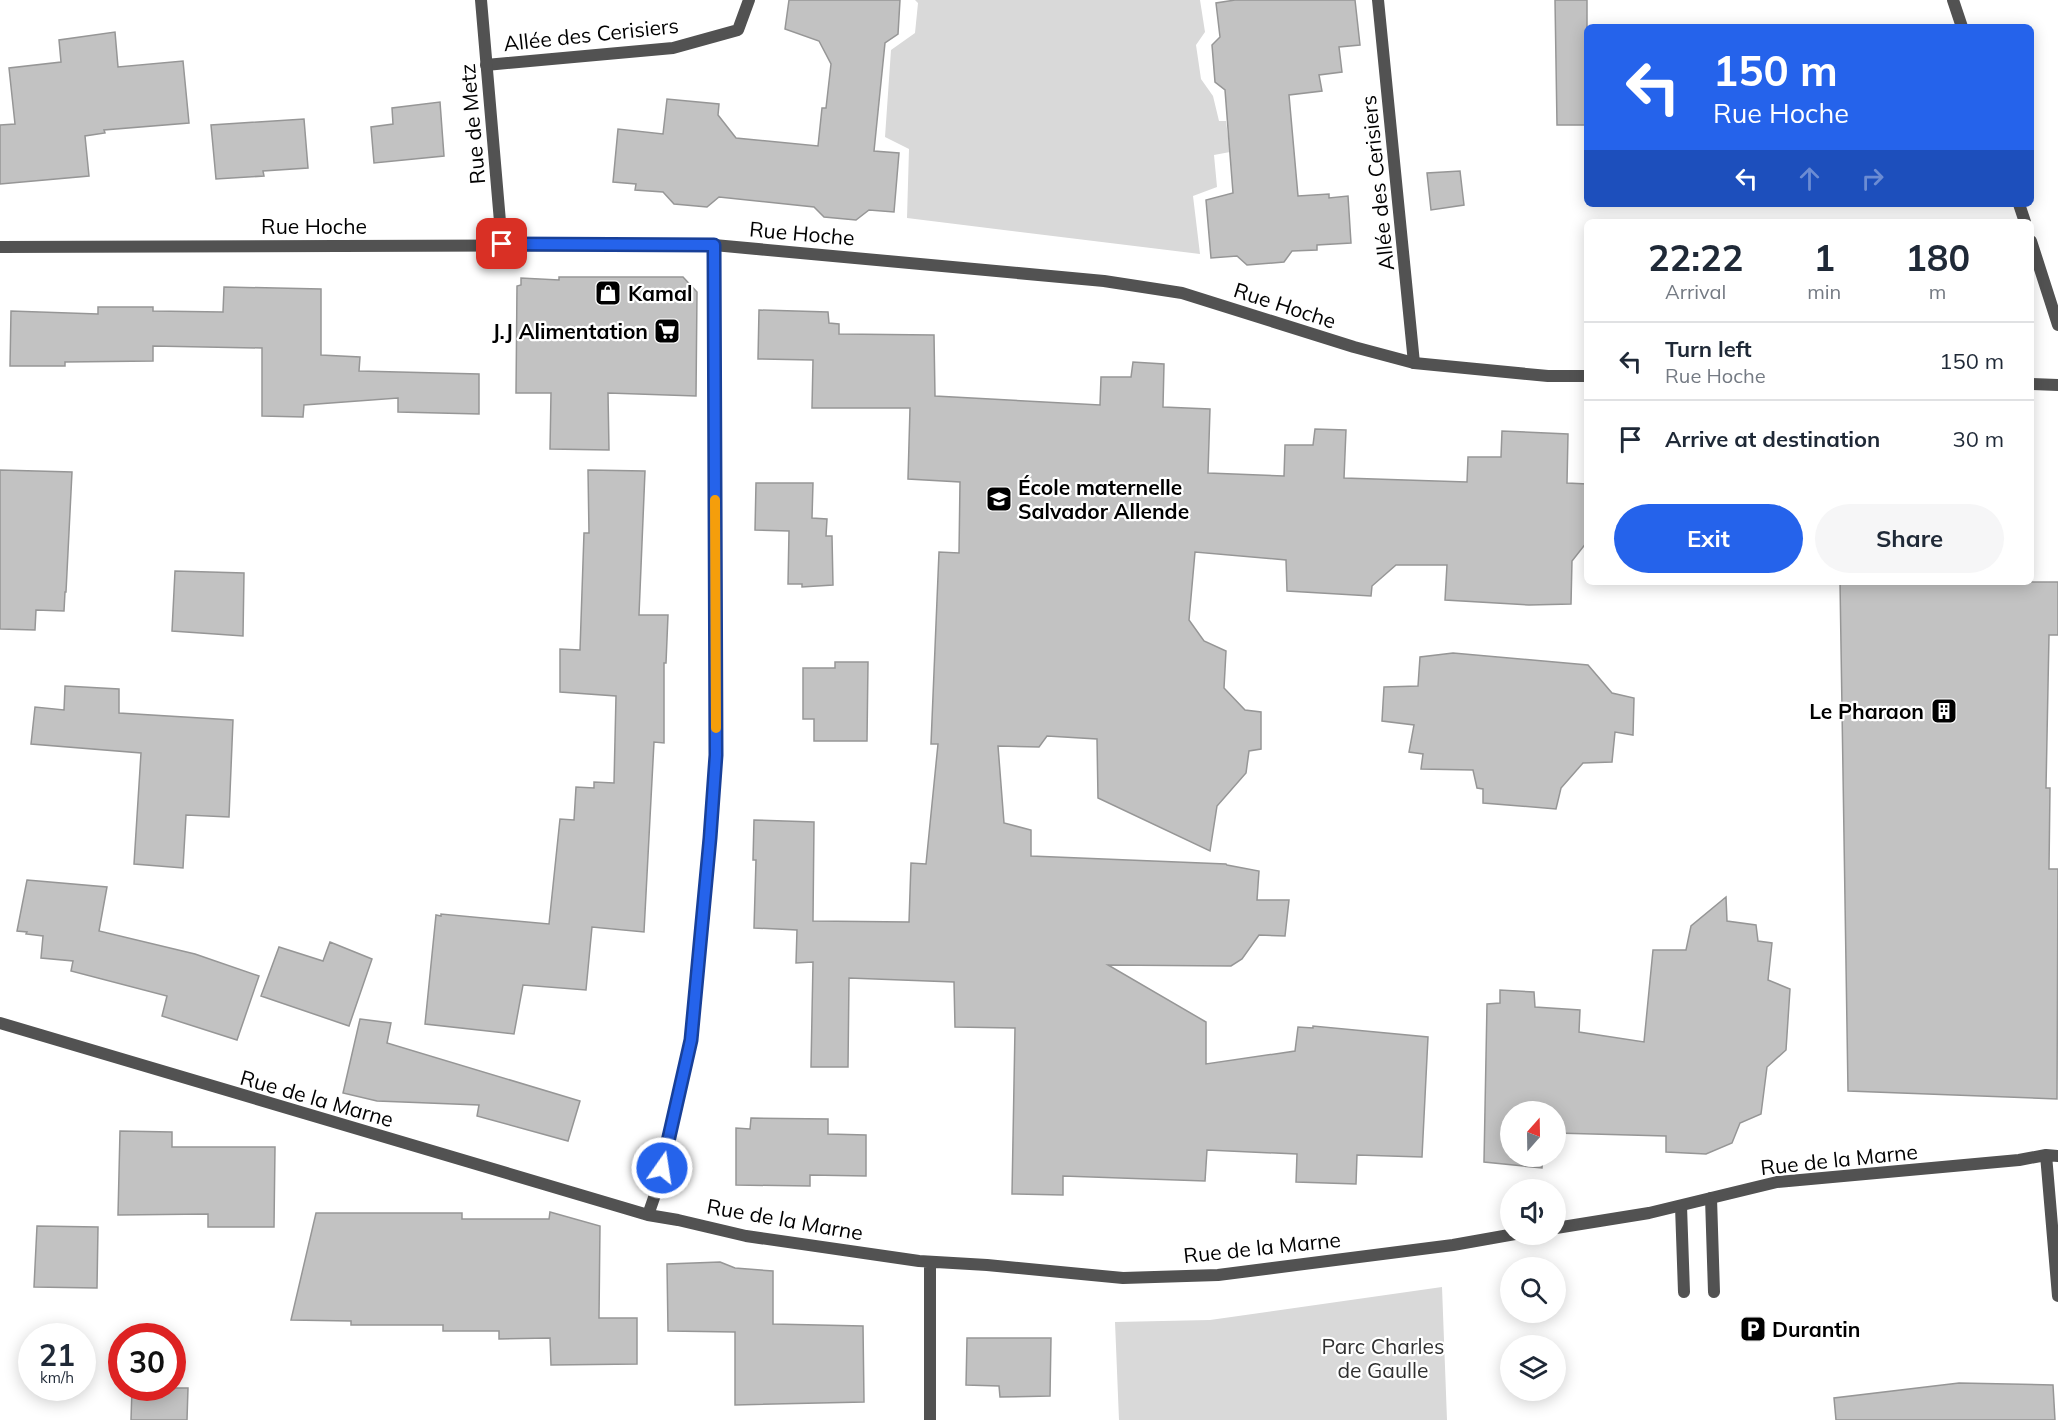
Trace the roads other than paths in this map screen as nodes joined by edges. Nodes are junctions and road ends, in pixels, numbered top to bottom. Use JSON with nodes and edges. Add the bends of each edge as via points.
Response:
{"nodes":[{"id":1,"x":481,"y":0,"type":"edge"},
{"id":2,"x":748,"y":0,"type":"edge"},
{"id":3,"x":1378,"y":0,"type":"edge"},
{"id":4,"x":1953,"y":0,"type":"edge"},
{"id":5,"x":1961,"y":24,"type":"edge"},
{"id":6,"x":486,"y":65,"type":"junction"},
{"id":7,"x":502,"y":244,"type":"junction"},
{"id":8,"x":714,"y":245,"type":"junction"},
{"id":9,"x":0,"y":247,"type":"edge"},
{"id":10,"x":2034,"y":250,"type":"edge"},
{"id":11,"x":2058,"y":325,"type":"edge"},
{"id":12,"x":1414,"y":363,"type":"junction"},
{"id":13,"x":1584,"y":376,"type":"edge"},
{"id":14,"x":2034,"y":384,"type":"edge"},
{"id":15,"x":2058,"y":385,"type":"edge"},
{"id":16,"x":0,"y":1023,"type":"edge"},
{"id":17,"x":2052,"y":1156,"type":"edge"},
{"id":18,"x":1711,"y":1198,"type":"junction"},
{"id":19,"x":1681,"y":1206,"type":"junction"},
{"id":20,"x":648,"y":1215,"type":"junction"},
{"id":21,"x":1566,"y":1226,"type":"edge"},
{"id":22,"x":1500,"y":1237,"type":"edge"},
{"id":23,"x":930,"y":1262,"type":"junction"},
{"id":24,"x":1714,"y":1292,"type":"dead end"},
{"id":25,"x":1684,"y":1293,"type":"dead end"},
{"id":26,"x":2058,"y":1296,"type":"edge"},
{"id":27,"x":930,"y":1420,"type":"edge"}],
"edges":[{"from":1,"to":6,"type":"street","name":"Rue de Metz"},
{"from":2,"to":6,"type":"street","name":"Allée des Cerisiers","via":[[738,30],[673,48]]},
{"from":3,"to":12,"type":"street","name":"Allée des Cerisiers"},
{"from":4,"to":5,"type":"street"},
{"from":6,"to":7,"type":"street","name":"Rue de Metz"},
{"from":7,"to":8,"type":"street","name":"Rue Hoche"},
{"from":7,"to":9,"type":"street","name":"Rue Hoche"},
{"from":8,"to":12,"type":"street","name":"Rue Hoche","via":[[1093,280],[1182,293]]},
{"from":8,"to":20,"type":"street","via":[[716,755],[712,814],[691,1040]]},
{"from":10,"to":11,"type":"street"},
{"from":12,"to":13,"type":"street","name":"Rue Hoche"},
{"from":14,"to":15,"type":"street"},
{"from":16,"to":20,"type":"street","name":"Rue de la Marne"},
{"from":17,"to":18,"type":"street","name":"Rue de la Marne","via":[[1777,1182]]},
{"from":17,"to":26,"type":"street"},
{"from":18,"to":19,"type":"street","name":"Rue de la Marne"},
{"from":18,"to":24,"type":"street"},
{"from":19,"to":21,"type":"street","name":"Rue de la Marne"},
{"from":19,"to":25,"type":"street"},
{"from":20,"to":23,"type":"street","name":"Rue de la Marne","via":[[746,1236]]},
{"from":22,"to":23,"type":"street","name":"Rue de la Marne","via":[[1218,1275],[1123,1278]]},
{"from":23,"to":27,"type":"street"}]}
